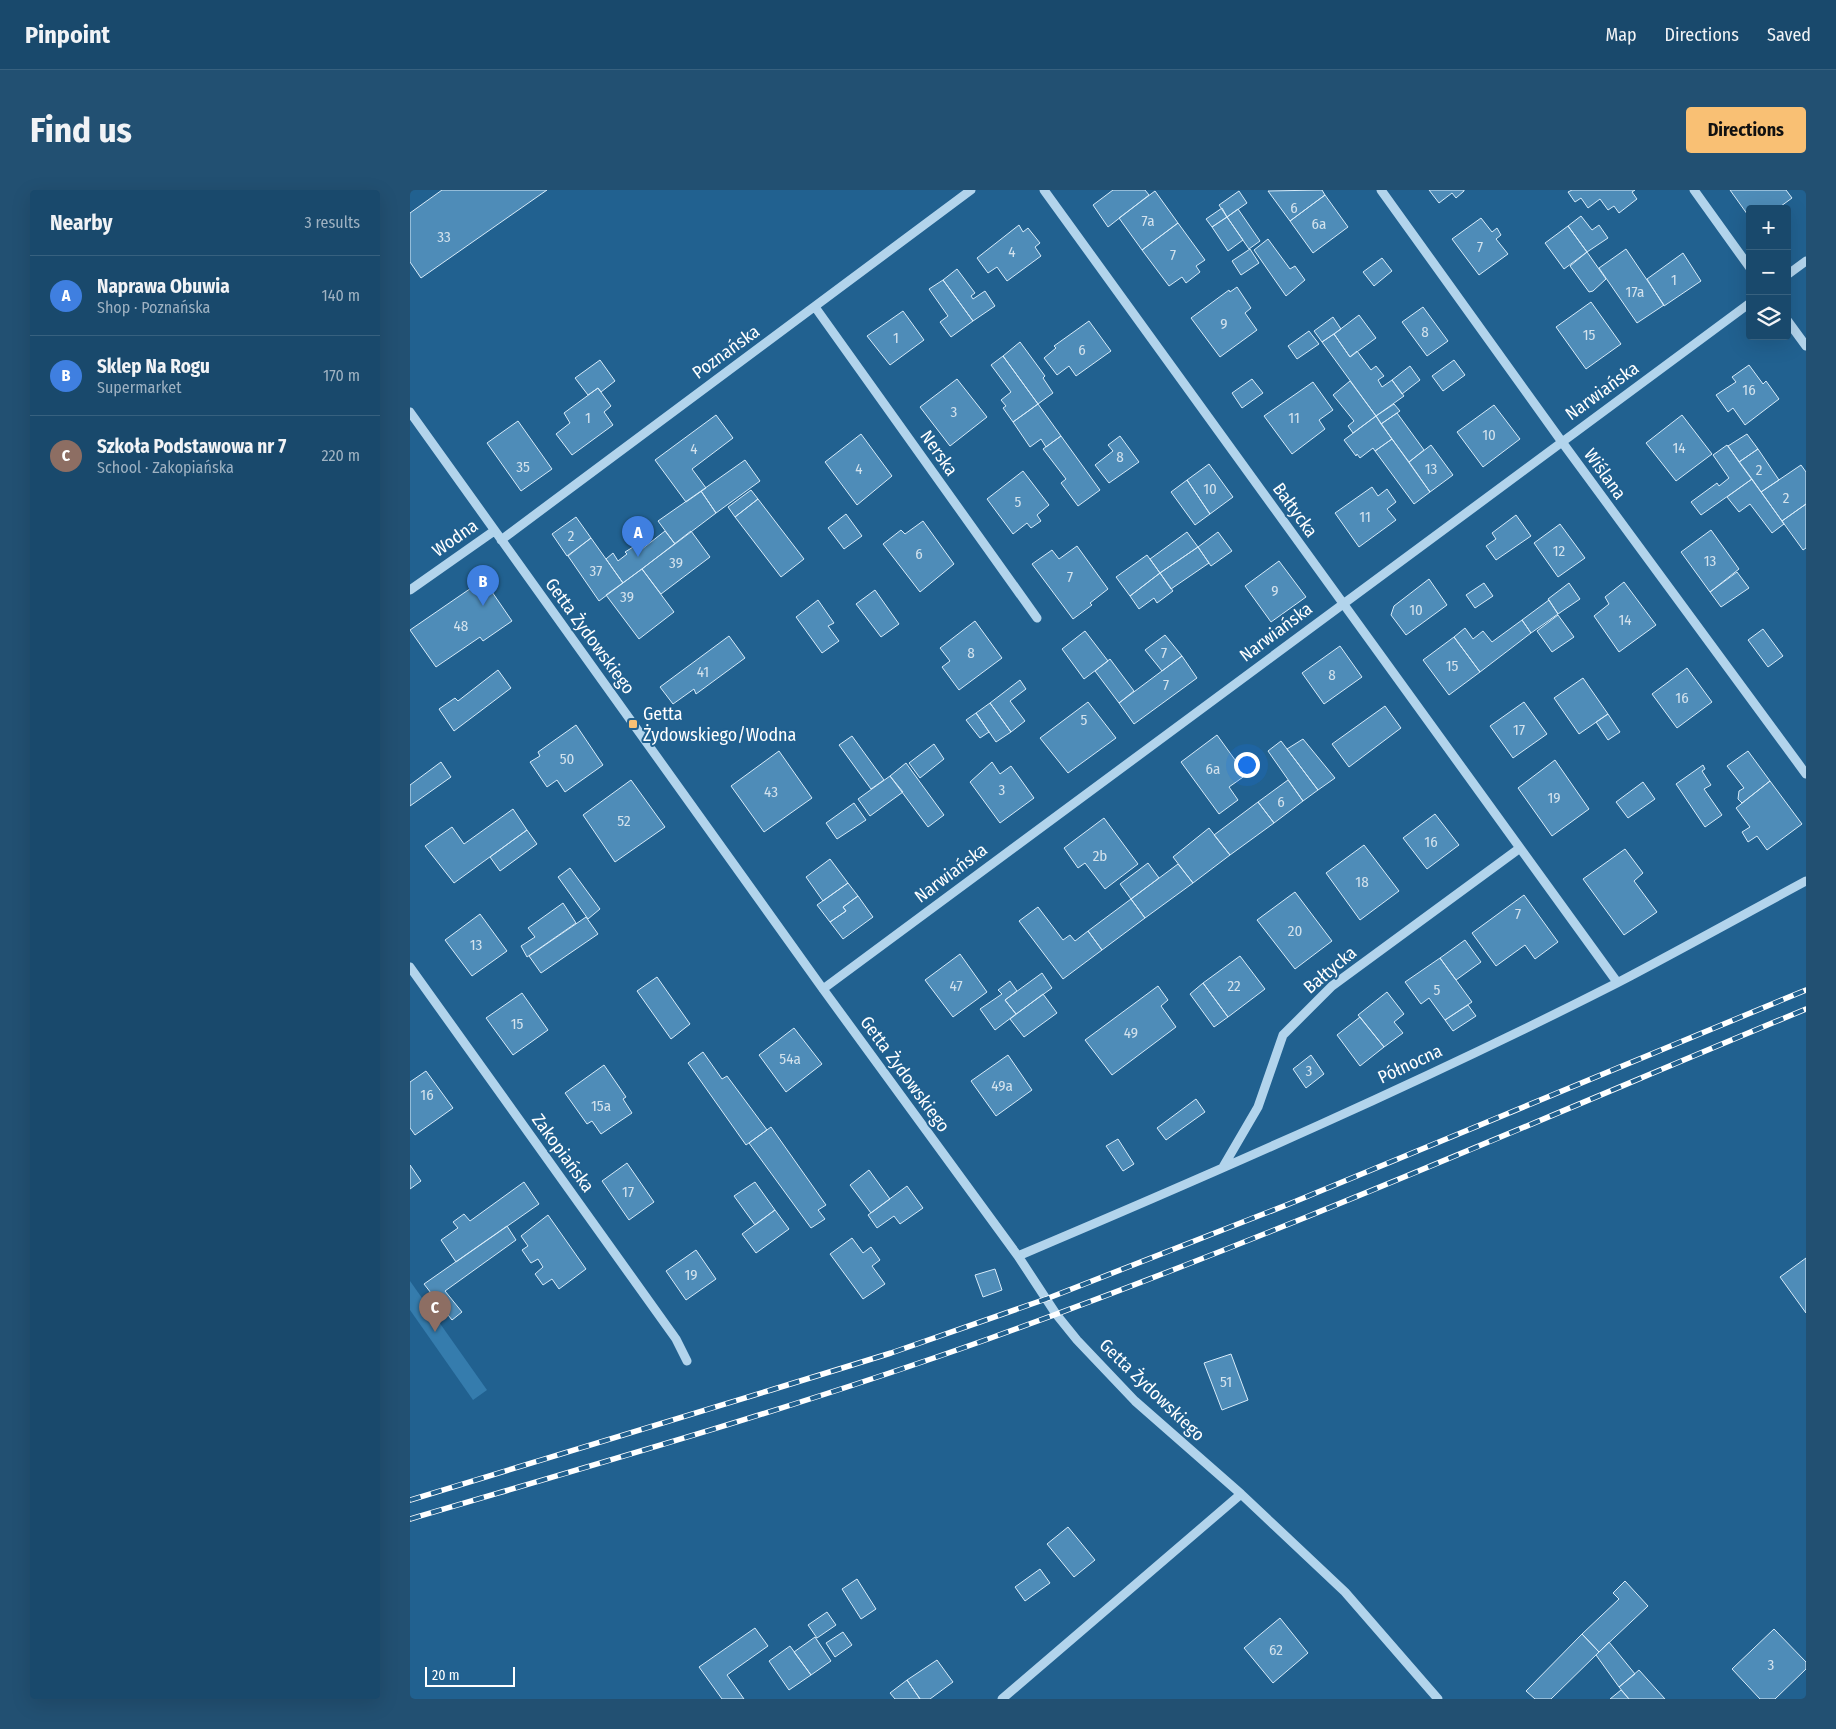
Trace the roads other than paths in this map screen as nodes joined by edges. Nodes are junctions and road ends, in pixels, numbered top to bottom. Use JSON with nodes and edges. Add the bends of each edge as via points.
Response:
{"nodes":[{"id":1,"x":971,"y":190,"type":"edge"},
{"id":2,"x":1044,"y":190,"type":"edge"},
{"id":3,"x":1381,"y":190,"type":"edge"},
{"id":4,"x":1694,"y":190,"type":"edge"},
{"id":5,"x":1806,"y":261,"type":"edge"},
{"id":6,"x":1746,"y":262,"type":"edge"},
{"id":7,"x":1791,"y":272,"type":"edge"},
{"id":8,"x":1746,"y":306,"type":"edge"},
{"id":9,"x":815,"y":307,"type":"junction"},
{"id":10,"x":1791,"y":325,"type":"edge"},
{"id":11,"x":1806,"y":346,"type":"edge"},
{"id":12,"x":410,"y":412,"type":"edge"},
{"id":13,"x":1562,"y":442,"type":"junction"},
{"id":14,"x":494,"y":531,"type":"junction"},
{"id":15,"x":501,"y":540,"type":"junction"},
{"id":16,"x":410,"y":590,"type":"edge"},
{"id":17,"x":1343,"y":603,"type":"junction"},
{"id":18,"x":1037,"y":618,"type":"dead end"},
{"id":19,"x":1806,"y":774,"type":"edge"},
{"id":20,"x":1520,"y":848,"type":"junction"},
{"id":21,"x":1806,"y":881,"type":"edge"},
{"id":22,"x":410,"y":967,"type":"edge"},
{"id":23,"x":1617,"y":982,"type":"junction"},
{"id":24,"x":823,"y":989,"type":"junction"},
{"id":25,"x":1223,"y":1167,"type":"junction"},
{"id":26,"x":1018,"y":1256,"type":"junction"},
{"id":27,"x":687,"y":1361,"type":"dead end"},
{"id":28,"x":1241,"y":1494,"type":"junction"},
{"id":29,"x":1002,"y":1699,"type":"edge"},
{"id":30,"x":1438,"y":1699,"type":"edge"}],
"edges":[{"from":1,"to":9,"type":"street","name":"Poznańska"},
{"from":2,"to":17,"type":"street","name":"Bałtycka"},
{"from":3,"to":13,"type":"street","name":"Wiślana"},
{"from":4,"to":6,"type":"street"},
{"from":5,"to":7,"type":"street"},
{"from":8,"to":13,"type":"street","name":"Narwiańska"},
{"from":9,"to":15,"type":"street","name":"Poznańska"},
{"from":9,"to":18,"type":"street","name":"Nerska"},
{"from":10,"to":11,"type":"street"},
{"from":12,"to":14,"type":"street","name":"Getta Żydowskiego"},
{"from":13,"to":17,"type":"street","name":"Narwiańska"},
{"from":13,"to":19,"type":"street","name":"Wiślana"},
{"from":14,"to":15,"type":"street","name":"Getta Żydowskiego"},
{"from":14,"to":16,"type":"street","name":"Wodna"},
{"from":15,"to":24,"type":"street","name":"Getta Żydowskiego"},
{"from":17,"to":20,"type":"street","name":"Bałtycka"},
{"from":17,"to":24,"type":"street","name":"Narwiańska"},
{"from":20,"to":23,"type":"street","name":"Bałtycka"},
{"from":20,"to":25,"type":"street","name":"Bałtycka","via":[[1332,986],[1282,1036],[1258,1106]]},
{"from":21,"to":23,"type":"street","name":"Północna"},
{"from":22,"to":27,"type":"street","name":"Zakopiańska","via":[[676,1339]]},
{"from":23,"to":25,"type":"street","name":"Północna","via":[[1466,1056]]},
{"from":24,"to":26,"type":"street","name":"Getta Żydowskiego"},
{"from":25,"to":26,"type":"street","name":"Północna"},
{"from":26,"to":28,"type":"street","name":"Getta Żydowskiego","via":[[1056,1314],[1098,1363],[1135,1401]]},
{"from":28,"to":29,"type":"street"},
{"from":28,"to":30,"type":"street","name":"Getta Żydowskiego","via":[[1345,1592]]}]}
